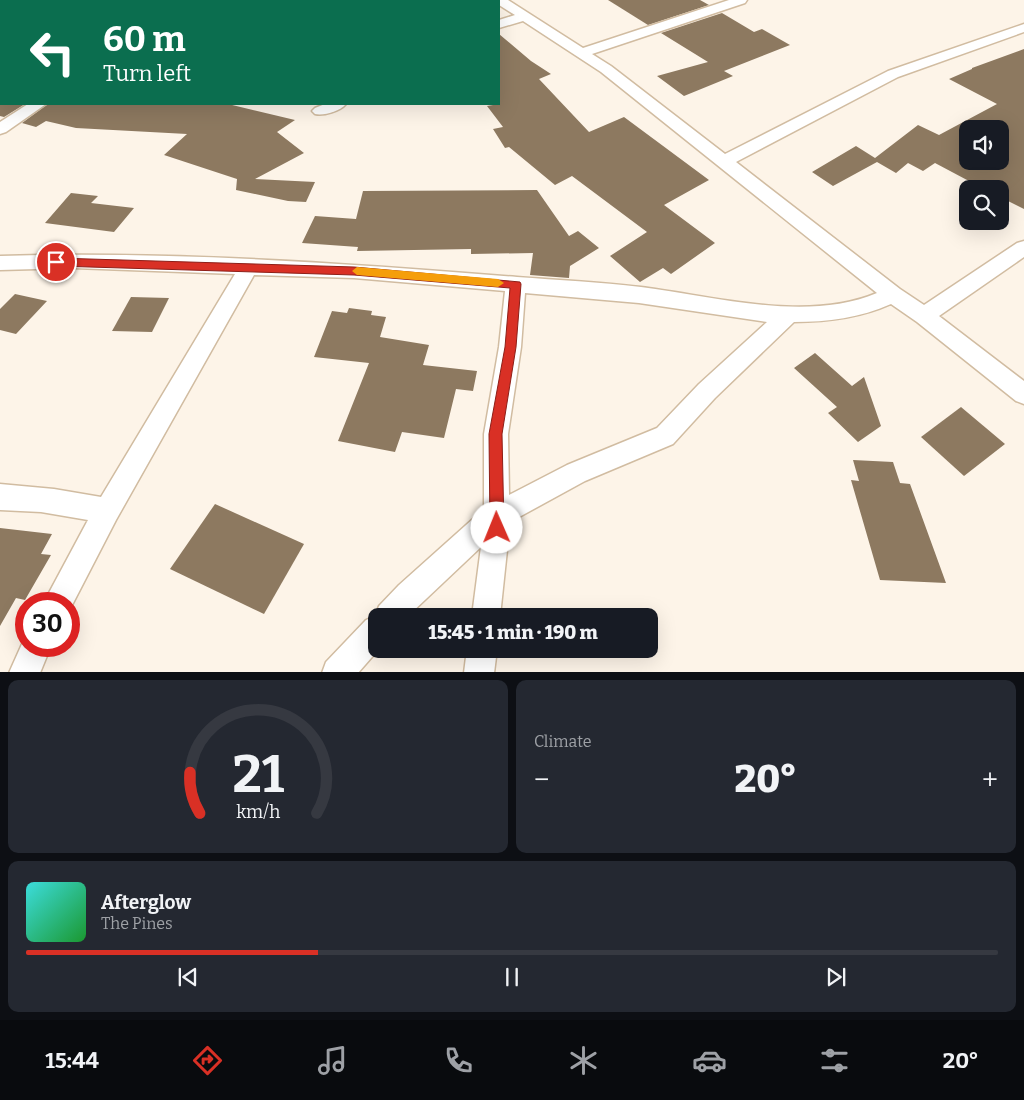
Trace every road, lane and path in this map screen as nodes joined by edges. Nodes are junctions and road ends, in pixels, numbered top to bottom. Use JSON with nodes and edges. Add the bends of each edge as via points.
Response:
{"nodes":[{"id":1,"x":500,"y":0,"type":"edge"},
{"id":2,"x":740,"y":0,"type":"edge"},
{"id":3,"x":525,"y":16,"type":"junction"},
{"id":4,"x":500,"y":24,"type":"edge"},
{"id":5,"x":1024,"y":28,"type":"edge"},
{"id":6,"x":580,"y":53,"type":"junction"},
{"id":7,"x":36,"y":105,"type":"edge"},
{"id":8,"x":335,"y":105,"type":"edge"},
{"id":9,"x":320,"y":111,"type":"dead end"},
{"id":10,"x":0,"y":129,"type":"edge"},
{"id":11,"x":723,"y":162,"type":"junction"},
{"id":12,"x":1024,"y":248,"type":"edge"},
{"id":13,"x":0,"y":263,"type":"edge"},
{"id":14,"x":249,"y":267,"type":"junction"},
{"id":15,"x":516,"y":284,"type":"junction"},
{"id":16,"x":893,"y":295,"type":"junction"},
{"id":17,"x":788,"y":315,"type":"junction"},
{"id":18,"x":924,"y":316,"type":"junction"},
{"id":19,"x":1024,"y":394,"type":"edge"},
{"id":20,"x":0,"y":498,"type":"edge"},
{"id":21,"x":107,"y":511,"type":"junction"},
{"id":22,"x":497,"y":515,"type":"junction"},
{"id":23,"x":63,"y":592,"type":"edge"},
{"id":24,"x":397,"y":608,"type":"edge"},
{"id":25,"x":487,"y":608,"type":"edge"},
{"id":26,"x":368,"y":639,"type":"edge"},
{"id":27,"x":31,"y":657,"type":"edge"},
{"id":28,"x":481,"y":658,"type":"edge"},
{"id":29,"x":24,"y":672,"type":"edge"},
{"id":30,"x":337,"y":672,"type":"edge"},
{"id":31,"x":479,"y":672,"type":"edge"}],
"edges":[{"from":1,"to":3,"type":"street"},
{"from":2,"to":6,"type":"street"},
{"from":3,"to":4,"type":"street"},
{"from":3,"to":6,"type":"street"},
{"from":5,"to":11,"type":"street","via":[[893,74]]},
{"from":6,"to":11,"type":"street","via":[[606,69]]},
{"from":7,"to":10,"type":"street"},
{"from":8,"to":9,"type":"street"},
{"from":11,"to":16,"type":"street"},
{"from":12,"to":18,"type":"street"},
{"from":13,"to":14,"type":"street","via":[[74,261]]},
{"from":14,"to":15,"type":"street","via":[[354,271]]},
{"from":14,"to":21,"type":"street"},
{"from":15,"to":17,"type":"street","via":[[639,294]]},
{"from":15,"to":22,"type":"street","via":[[496,434]]},
{"from":16,"to":17,"type":"street","via":[[865,307],[823,314]]},
{"from":16,"to":18,"type":"street"},
{"from":17,"to":22,"type":"street","via":[[707,391],[665,436],[576,473]]},
{"from":18,"to":19,"type":"street"},
{"from":20,"to":21,"type":"street","via":[[66,502]]},
{"from":21,"to":23,"type":"street"},
{"from":22,"to":24,"type":"street"},
{"from":22,"to":25,"type":"street"},
{"from":26,"to":30,"type":"street"},
{"from":27,"to":29,"type":"street"},
{"from":28,"to":31,"type":"street"}]}
